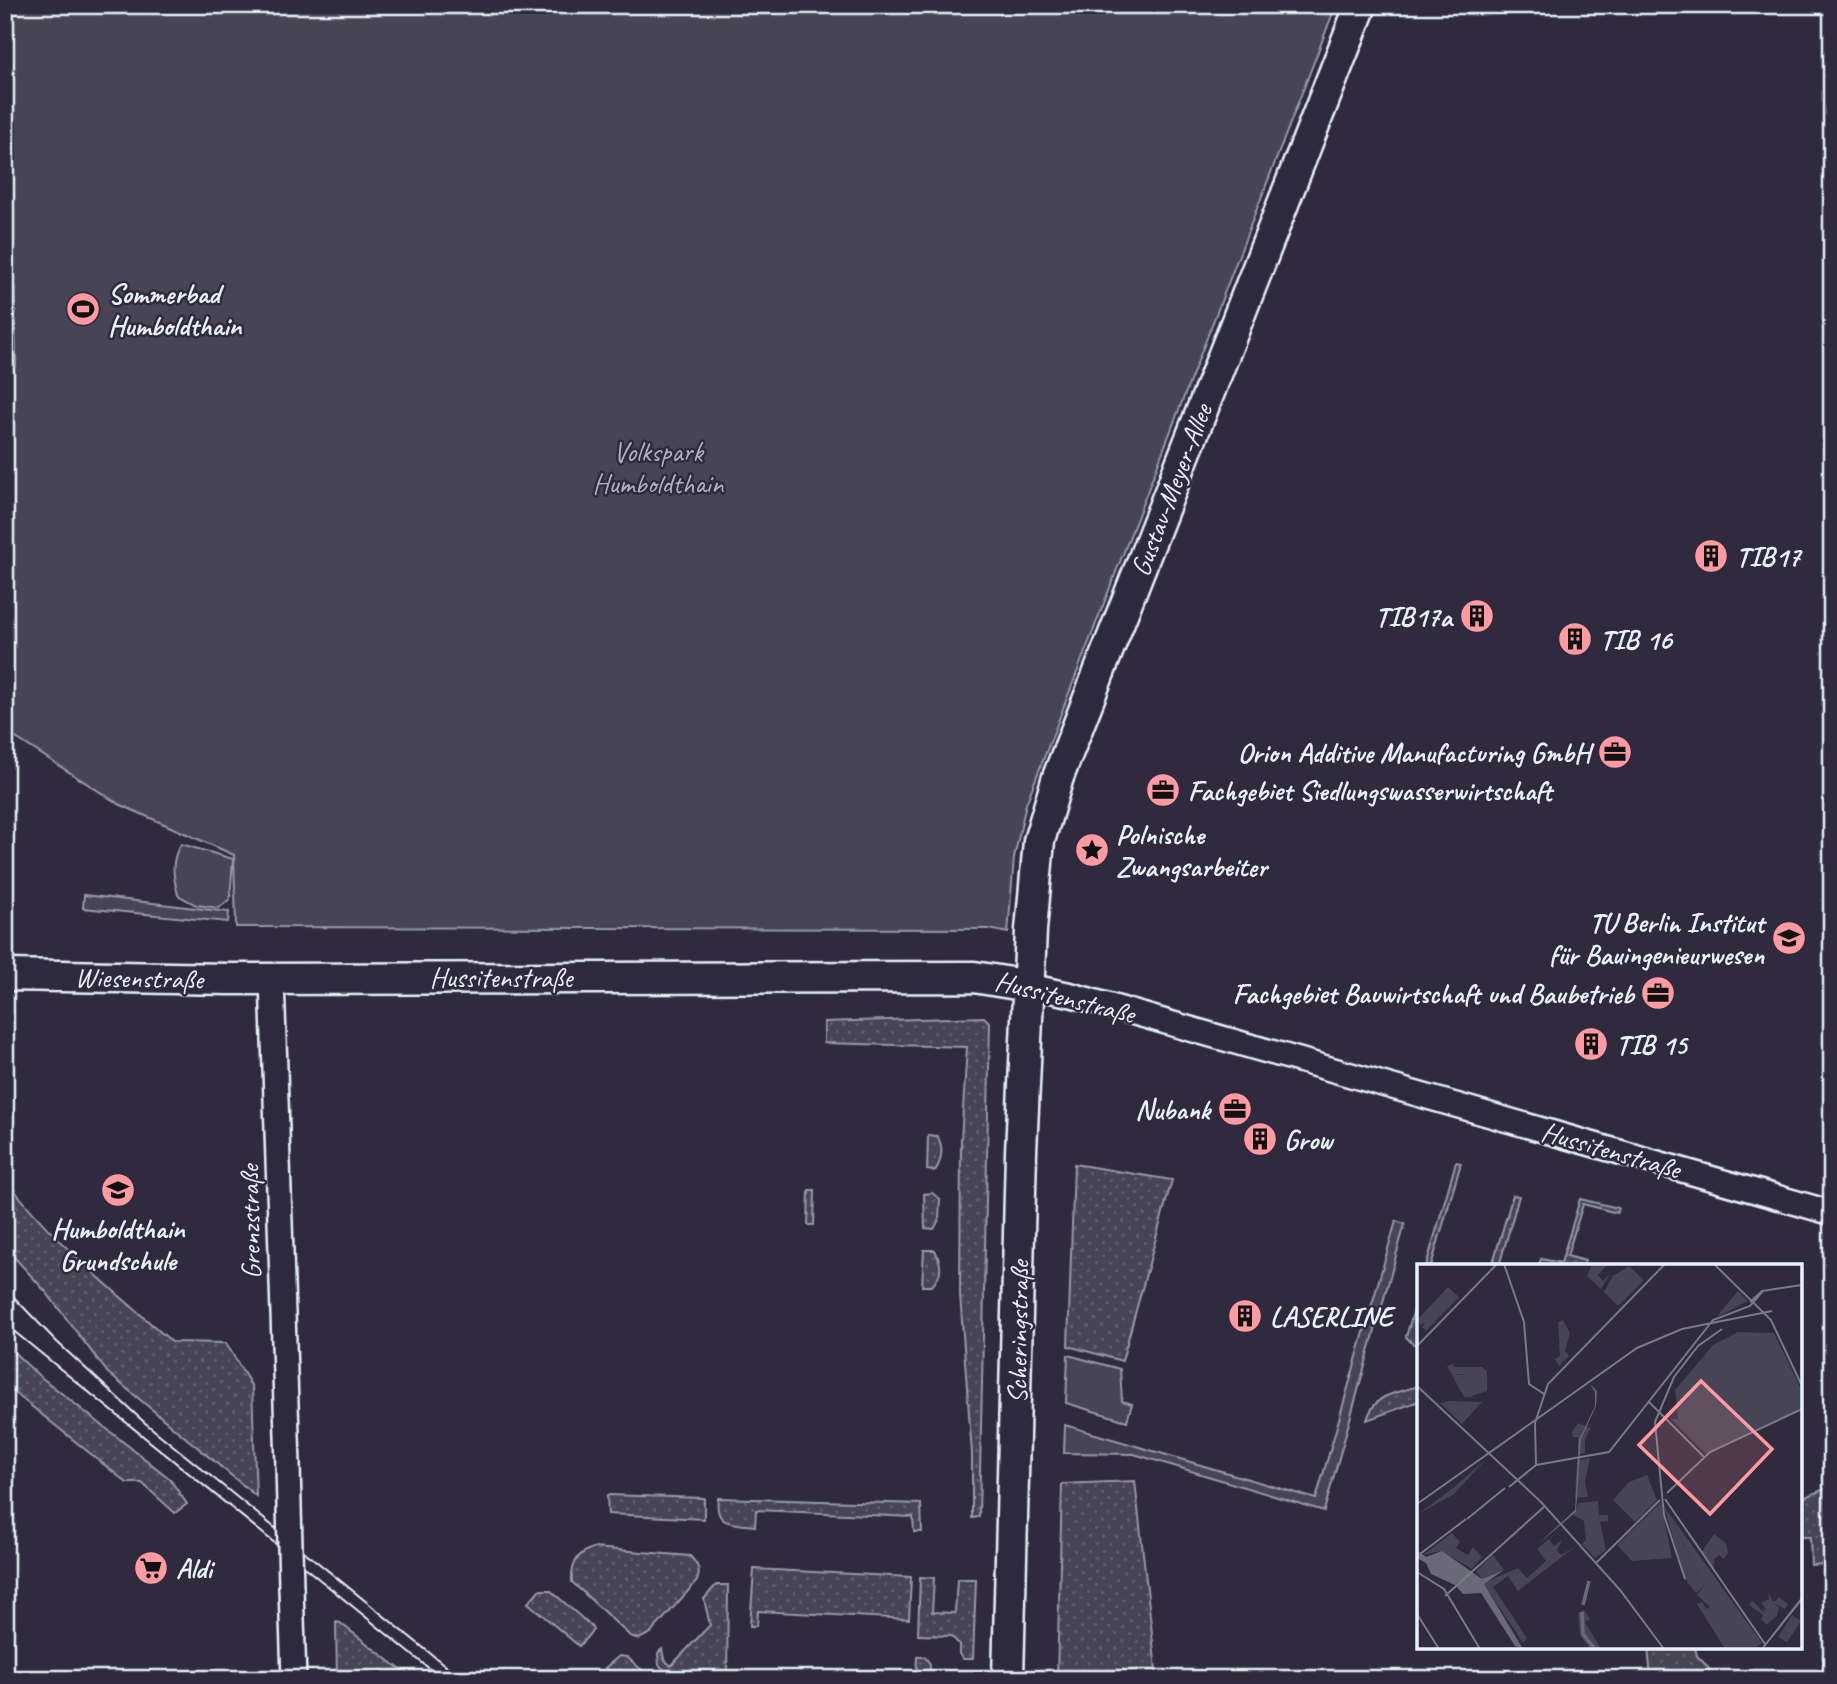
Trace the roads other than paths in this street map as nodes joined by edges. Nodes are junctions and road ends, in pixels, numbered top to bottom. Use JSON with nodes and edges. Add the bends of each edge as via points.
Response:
{"nodes":[{"id":1,"x":1361,"y":5,"type":"edge"},
{"id":2,"x":5,"y":975,"type":"edge"},
{"id":3,"x":272,"y":978,"type":"junction"},
{"id":4,"x":1029,"y":986,"type":"junction"},
{"id":5,"x":1832,"y":1213,"type":"edge"},
{"id":6,"x":294,"y":1679,"type":"edge"},
{"id":7,"x":1008,"y":1679,"type":"edge"}],
"edges":[{"from":1,"to":4,"type":"street","name":"Gustav-Meyer-Allee","via":[[1058,777],[1040,841]]},
{"from":2,"to":3,"type":"street","name":"Wiesenstraße"},
{"from":3,"to":4,"type":"street","name":"Hussitenstraße","via":[[974,976]]},
{"from":3,"to":6,"type":"street","name":"Grenzstraße","bridge":true},
{"from":4,"to":5,"type":"street","name":"Hussitenstraße"},
{"from":4,"to":7,"type":"street","name":"Scheringstraße"}]}
